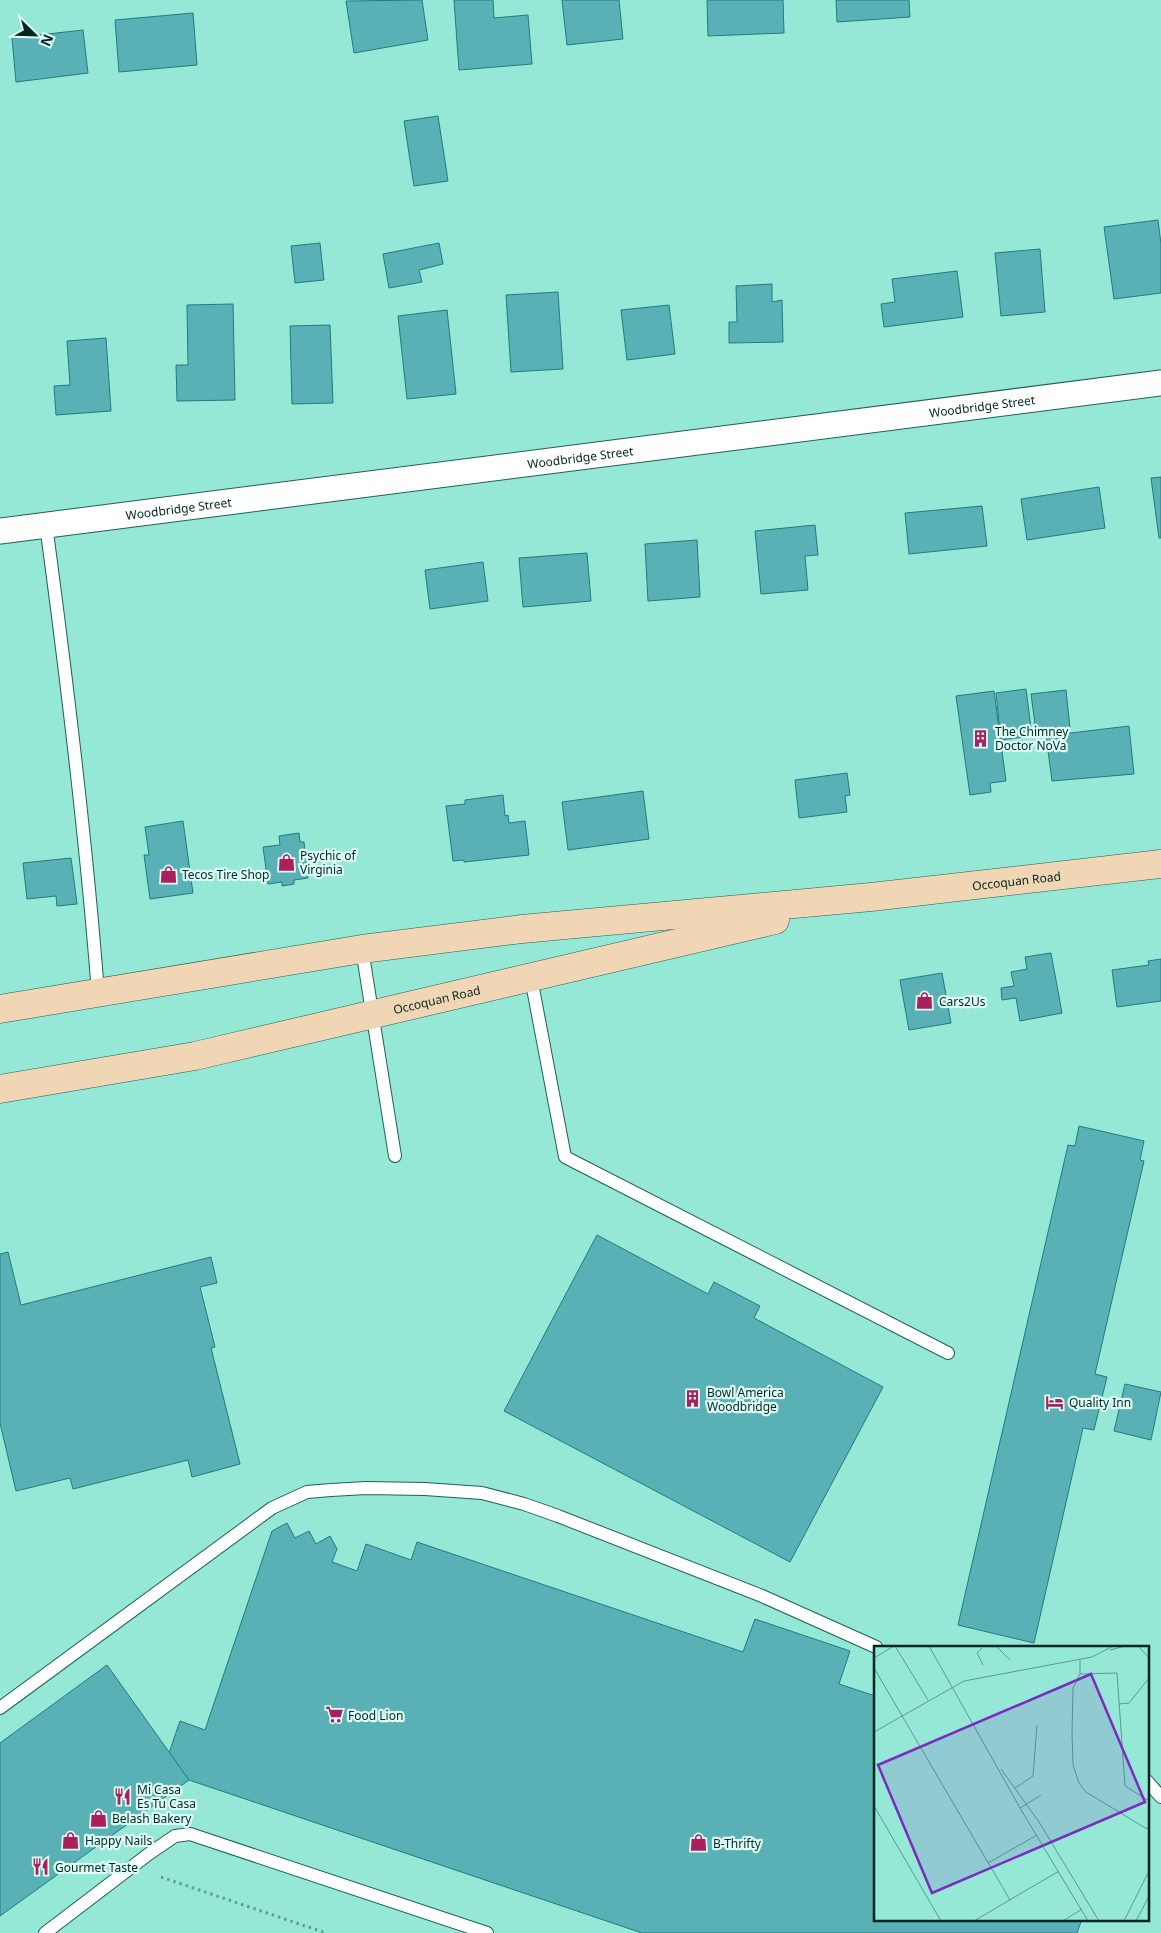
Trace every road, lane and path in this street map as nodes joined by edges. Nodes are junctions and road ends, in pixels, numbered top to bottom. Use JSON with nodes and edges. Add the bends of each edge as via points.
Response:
{"nodes":[{"id":1,"x":1161,"y":383,"type":"edge"},
{"id":2,"x":46,"y":525,"type":"junction"},
{"id":3,"x":0,"y":531,"type":"edge"},
{"id":4,"x":1161,"y":864,"type":"edge"},
{"id":5,"x":871,"y":897,"type":"junction"},
{"id":6,"x":362,"y":949,"type":"junction"},
{"id":7,"x":531,"y":978,"type":"junction"},
{"id":8,"x":98,"y":993,"type":"junction"},
{"id":9,"x":0,"y":1009,"type":"edge"},
{"id":10,"x":372,"y":1015,"type":"junction"},
{"id":11,"x":0,"y":1089,"type":"edge"},
{"id":12,"x":395,"y":1156,"type":"dead end"},
{"id":13,"x":948,"y":1353,"type":"dead end"},
{"id":14,"x":874,"y":1646,"type":"edge"},
{"id":15,"x":0,"y":1708,"type":"edge"},
{"id":16,"x":1148,"y":1782,"type":"edge"},
{"id":17,"x":1161,"y":1797,"type":"edge"},
{"id":18,"x":161,"y":1877,"type":"dead end"},
{"id":19,"x":45,"y":1933,"type":"edge"},
{"id":20,"x":326,"y":1933,"type":"edge"},
{"id":21,"x":487,"y":1933,"type":"edge"}],
"edges":[{"from":1,"to":2,"type":"street","name":"Woodbridge Street"},
{"from":2,"to":3,"type":"street","name":"Woodbridge Street"},
{"from":2,"to":8,"type":"lane","via":[[62,638]]},
{"from":4,"to":5,"type":"main road","name":"Occoquan Road"},
{"from":5,"to":6,"type":"main road","name":"Occoquan Road","via":[[522,929]]},
{"from":5,"to":7,"type":"main road","name":"Occoquan Road"},
{"from":6,"to":8,"type":"main road","name":"Occoquan Road"},
{"from":6,"to":10,"type":"lane"},
{"from":7,"to":10,"type":"main road","name":"Occoquan Road"},
{"from":7,"to":13,"type":"lane","via":[[565,1157]]},
{"from":8,"to":9,"type":"main road","name":"Occoquan Road"},
{"from":10,"to":11,"type":"main road","name":"Occoquan Road","via":[[195,1056]]},
{"from":10,"to":12,"type":"lane"},
{"from":14,"to":15,"type":"lane","via":[[762,1596],[524,1504],[482,1493],[454,1490],[331,1490],[307,1492],[272,1508]]},
{"from":16,"to":17,"type":"lane"},
{"from":18,"to":20,"type":"path"},
{"from":19,"to":21,"type":"lane","via":[[150,1853],[175,1836],[190,1834]]}]}
